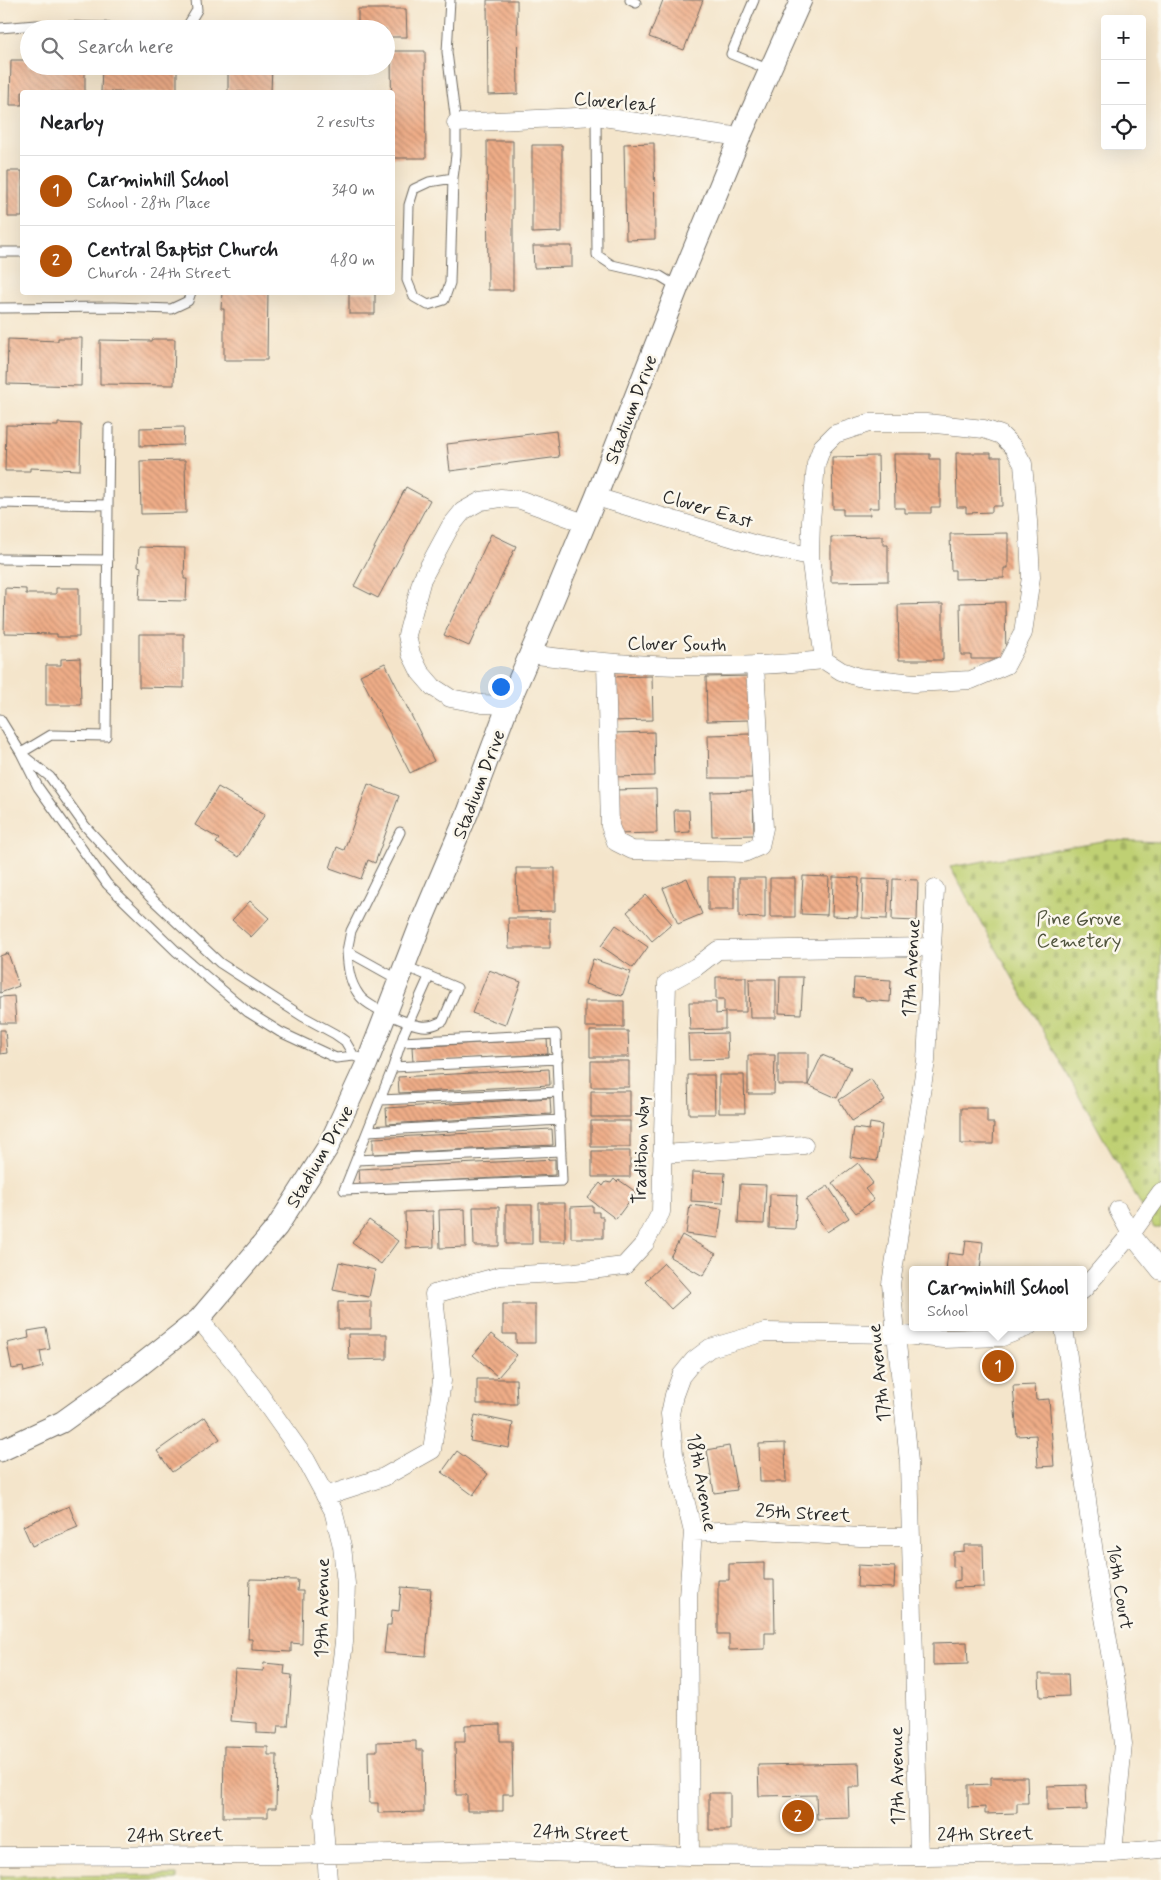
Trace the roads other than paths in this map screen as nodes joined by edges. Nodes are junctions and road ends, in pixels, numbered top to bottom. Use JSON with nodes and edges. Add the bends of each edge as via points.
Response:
{"nodes":[{"id":1,"x":196,"y":0,"type":"edge"},
{"id":2,"x":450,"y":0,"type":"edge"},
{"id":3,"x":754,"y":0,"type":"edge"},
{"id":4,"x":801,"y":0,"type":"edge"},
{"id":5,"x":191,"y":20,"type":"edge"},
{"id":6,"x":20,"y":26,"type":"edge"},
{"id":7,"x":0,"y":28,"type":"edge"},
{"id":8,"x":770,"y":70,"type":"junction"},
{"id":9,"x":596,"y":116,"type":"junction"},
{"id":10,"x":456,"y":123,"type":"junction"},
{"id":11,"x":740,"y":136,"type":"junction"},
{"id":12,"x":453,"y":178,"type":"junction"},
{"id":13,"x":0,"y":252,"type":"edge"},
{"id":14,"x":20,"y":252,"type":"edge"},
{"id":15,"x":678,"y":287,"type":"junction"},
{"id":16,"x":190,"y":295,"type":"edge"},
{"id":17,"x":0,"y":308,"type":"edge"},
{"id":18,"x":109,"y":428,"type":"dead end"},
{"id":19,"x":596,"y":497,"type":"junction"},
{"id":20,"x":0,"y":503,"type":"edge"},
{"id":21,"x":108,"y":505,"type":"junction"},
{"id":22,"x":584,"y":523,"type":"junction"},
{"id":23,"x":810,"y":556,"type":"junction"},
{"id":24,"x":0,"y":559,"type":"edge"},
{"id":25,"x":108,"y":560,"type":"junction"},
{"id":26,"x":529,"y":654,"type":"junction"},
{"id":27,"x":824,"y":660,"type":"junction"},
{"id":28,"x":606,"y":663,"type":"junction"},
{"id":29,"x":755,"y":665,"type":"junction"},
{"id":30,"x":508,"y":705,"type":"junction"},
{"id":31,"x":0,"y":719,"type":"edge"},
{"id":32,"x":22,"y":753,"type":"junction"},
{"id":33,"x":400,"y":832,"type":"dead end"},
{"id":34,"x":935,"y":889,"type":"dead end"},
{"id":35,"x":933,"y":947,"type":"junction"},
{"id":36,"x":347,"y":951,"type":"junction"},
{"id":37,"x":402,"y":973,"type":"junction"},
{"id":38,"x":430,"y":977,"type":"junction"},
{"id":39,"x":386,"y":1014,"type":"junction"},
{"id":40,"x":408,"y":1023,"type":"junction"},
{"id":41,"x":402,"y":1042,"type":"junction"},
{"id":42,"x":361,"y":1059,"type":"junction"},
{"id":43,"x":558,"y":1059,"type":"junction"},
{"id":44,"x":394,"y":1067,"type":"junction"},
{"id":45,"x":559,"y":1092,"type":"junction"},
{"id":46,"x":380,"y":1100,"type":"junction"},
{"id":47,"x":560,"y":1120,"type":"junction"},
{"id":48,"x":368,"y":1131,"type":"junction"},
{"id":49,"x":804,"y":1145,"type":"dead end"},
{"id":50,"x":561,"y":1151,"type":"junction"},
{"id":51,"x":662,"y":1154,"type":"junction"},
{"id":52,"x":356,"y":1160,"type":"junction"},
{"id":53,"x":1161,"y":1192,"type":"edge"},
{"id":54,"x":1118,"y":1210,"type":"dead end"},
{"id":55,"x":1132,"y":1234,"type":"junction"},
{"id":56,"x":1161,"y":1271,"type":"edge"},
{"id":57,"x":1087,"y":1285,"type":"edge"},
{"id":58,"x":199,"y":1319,"type":"junction"},
{"id":59,"x":1018,"y":1331,"type":"edge"},
{"id":60,"x":1065,"y":1331,"type":"edge"},
{"id":61,"x":896,"y":1334,"type":"junction"},
{"id":62,"x":0,"y":1451,"type":"edge"},
{"id":63,"x":326,"y":1496,"type":"junction"},
{"id":64,"x":693,"y":1532,"type":"junction"},
{"id":65,"x":911,"y":1537,"type":"junction"},
{"id":66,"x":1161,"y":1849,"type":"edge"},
{"id":67,"x":326,"y":1853,"type":"junction"},
{"id":68,"x":1113,"y":1853,"type":"junction"},
{"id":69,"x":0,"y":1856,"type":"edge"},
{"id":70,"x":690,"y":1856,"type":"junction"},
{"id":71,"x":919,"y":1856,"type":"junction"},
{"id":72,"x":328,"y":1880,"type":"edge"}],
"edges":[{"from":1,"to":5,"type":"lane","via":[[197,10]]},
{"from":2,"to":10,"type":"lane","via":[[448,52]]},
{"from":3,"to":8,"type":"lane","via":[[731,54]]},
{"from":4,"to":8,"type":"street","name":"Stadium Drive"},
{"from":6,"to":7,"type":"lane"},
{"from":8,"to":11,"type":"street","name":"Stadium Drive"},
{"from":9,"to":10,"type":"street","name":"Cloverleaf"},
{"from":9,"to":11,"type":"street","name":"Cloverleaf"},
{"from":9,"to":15,"type":"lane","via":[[597,254],[612,265],[660,276]]},
{"from":10,"to":12,"type":"lane"},
{"from":11,"to":15,"type":"street","name":"Stadium Drive"},
{"from":12,"to":12,"type":"lane","via":[[429,182],[414,189],[409,205],[407,280],[414,297],[428,305],[444,300],[450,283]]},
{"from":13,"to":14,"type":"lane"},
{"from":15,"to":19,"type":"street","name":"Stadium Drive"},
{"from":16,"to":17,"type":"lane","via":[[188,301],[171,309]]},
{"from":18,"to":21,"type":"lane"},
{"from":19,"to":22,"type":"street","name":"Stadium Drive"},
{"from":19,"to":23,"type":"street","name":"Clover East","via":[[757,545]]},
{"from":20,"to":21,"type":"lane"},
{"from":21,"to":25,"type":"lane"},
{"from":22,"to":26,"type":"street","name":"Stadium Drive"},
{"from":22,"to":30,"type":"street","via":[[521,500],[481,501],[464,511],[450,527],[422,578],[407,635],[411,654],[420,672],[433,687],[450,698]]},
{"from":23,"to":27,"type":"street"},
{"from":23,"to":27,"type":"street","via":[[816,464],[822,447],[835,434],[869,423],[926,423],[984,429],[1001,436],[1014,448],[1023,464],[1031,577],[1023,634],[1006,665],[971,680],[914,683],[858,677],[841,672]]},
{"from":24,"to":25,"type":"lane"},
{"from":25,"to":32,"type":"lane","via":[[106,736],[51,735]]},
{"from":26,"to":28,"type":"street","name":"Clover South"},
{"from":26,"to":30,"type":"street","name":"Stadium Drive"},
{"from":27,"to":29,"type":"street","name":"Clover South"},
{"from":28,"to":29,"type":"street","name":"Clover South","via":[[656,667]]},
{"from":28,"to":29,"type":"street","via":[[610,826],[616,842],[632,850],[734,853],[744,853],[760,846],[764,828]]},
{"from":30,"to":37,"type":"street","name":"Stadium Drive"},
{"from":31,"to":32,"type":"lane"},
{"from":32,"to":42,"type":"lane","via":[[50,777],[85,826],[150,897],[220,963],[335,1034]]},
{"from":32,"to":42,"type":"lane","via":[[38,787],[107,884],[176,951],[248,1012],[280,1032],[336,1058]]},
{"from":33,"to":36,"type":"lane","via":[[352,931]]},
{"from":34,"to":35,"type":"street","name":"17th Avenue"},
{"from":35,"to":51,"type":"street","name":"Tradition Way","via":[[718,950],[667,983]]},
{"from":35,"to":61,"type":"street","name":"17th Avenue","via":[[926,1060],[892,1284]]},
{"from":36,"to":37,"type":"lane"},
{"from":36,"to":39,"type":"lane","via":[[348,975],[360,997]]},
{"from":37,"to":38,"type":"lane"},
{"from":37,"to":39,"type":"street","name":"Stadium Drive"},
{"from":38,"to":40,"type":"lane"},
{"from":38,"to":40,"type":"lane","via":[[457,988],[443,1021],[428,1026]]},
{"from":39,"to":40,"type":"lane"},
{"from":39,"to":42,"type":"street","name":"Stadium Drive"},
{"from":40,"to":41,"type":"lane"},
{"from":41,"to":43,"type":"lane","via":[[556,1034]]},
{"from":41,"to":44,"type":"lane"},
{"from":42,"to":58,"type":"street","name":"Stadium Drive","via":[[328,1147],[277,1227]]},
{"from":43,"to":44,"type":"lane"},
{"from":43,"to":45,"type":"lane"},
{"from":44,"to":46,"type":"lane"},
{"from":45,"to":46,"type":"lane"},
{"from":45,"to":47,"type":"lane"},
{"from":46,"to":48,"type":"lane"},
{"from":47,"to":48,"type":"lane"},
{"from":47,"to":50,"type":"lane"},
{"from":48,"to":52,"type":"lane"},
{"from":49,"to":51,"type":"street"},
{"from":50,"to":52,"type":"lane"},
{"from":50,"to":52,"type":"lane","via":[[562,1181],[344,1190]]},
{"from":51,"to":63,"type":"street","name":"Tradition Way","via":[[660,1212],[645,1243],[624,1266],[500,1276],[434,1294],[442,1380],[432,1450],[384,1477]]},
{"from":53,"to":55,"type":"street"},
{"from":54,"to":55,"type":"street"},
{"from":55,"to":56,"type":"street"},
{"from":55,"to":57,"type":"street"},
{"from":58,"to":62,"type":"street","name":"Stadium Drive","via":[[62,1422]]},
{"from":58,"to":63,"type":"street","name":"19th Avenue","via":[[262,1397],[306,1460]]},
{"from":59,"to":61,"type":"street","name":"18th Avenue","via":[[1002,1337],[944,1339]]},
{"from":60,"to":68,"type":"street","name":"16th Court","via":[[1122,1744]]},
{"from":61,"to":64,"type":"street","name":"18th Avenue","via":[[765,1332],[710,1348],[694,1360],[682,1376],[670,1414],[674,1454]]},
{"from":61,"to":65,"type":"street","name":"17th Avenue","via":[[909,1462]]},
{"from":63,"to":67,"type":"street","name":"19th Avenue","via":[[342,1546],[346,1584],[344,1642],[323,1813]]},
{"from":64,"to":65,"type":"street","name":"25th Street","via":[[746,1530]]},
{"from":64,"to":70,"type":"street","name":"18th Avenue","via":[[688,1597]]},
{"from":65,"to":71,"type":"street","name":"17th Avenue"},
{"from":66,"to":68,"type":"street","name":"24th Street"},
{"from":67,"to":69,"type":"street","name":"24th Street"},
{"from":67,"to":70,"type":"street","name":"24th Street","via":[[501,1851]]},
{"from":67,"to":72,"type":"street","name":"19th Avenue"},
{"from":68,"to":71,"type":"street","name":"24th Street"},
{"from":70,"to":71,"type":"street","name":"24th Street"}]}
